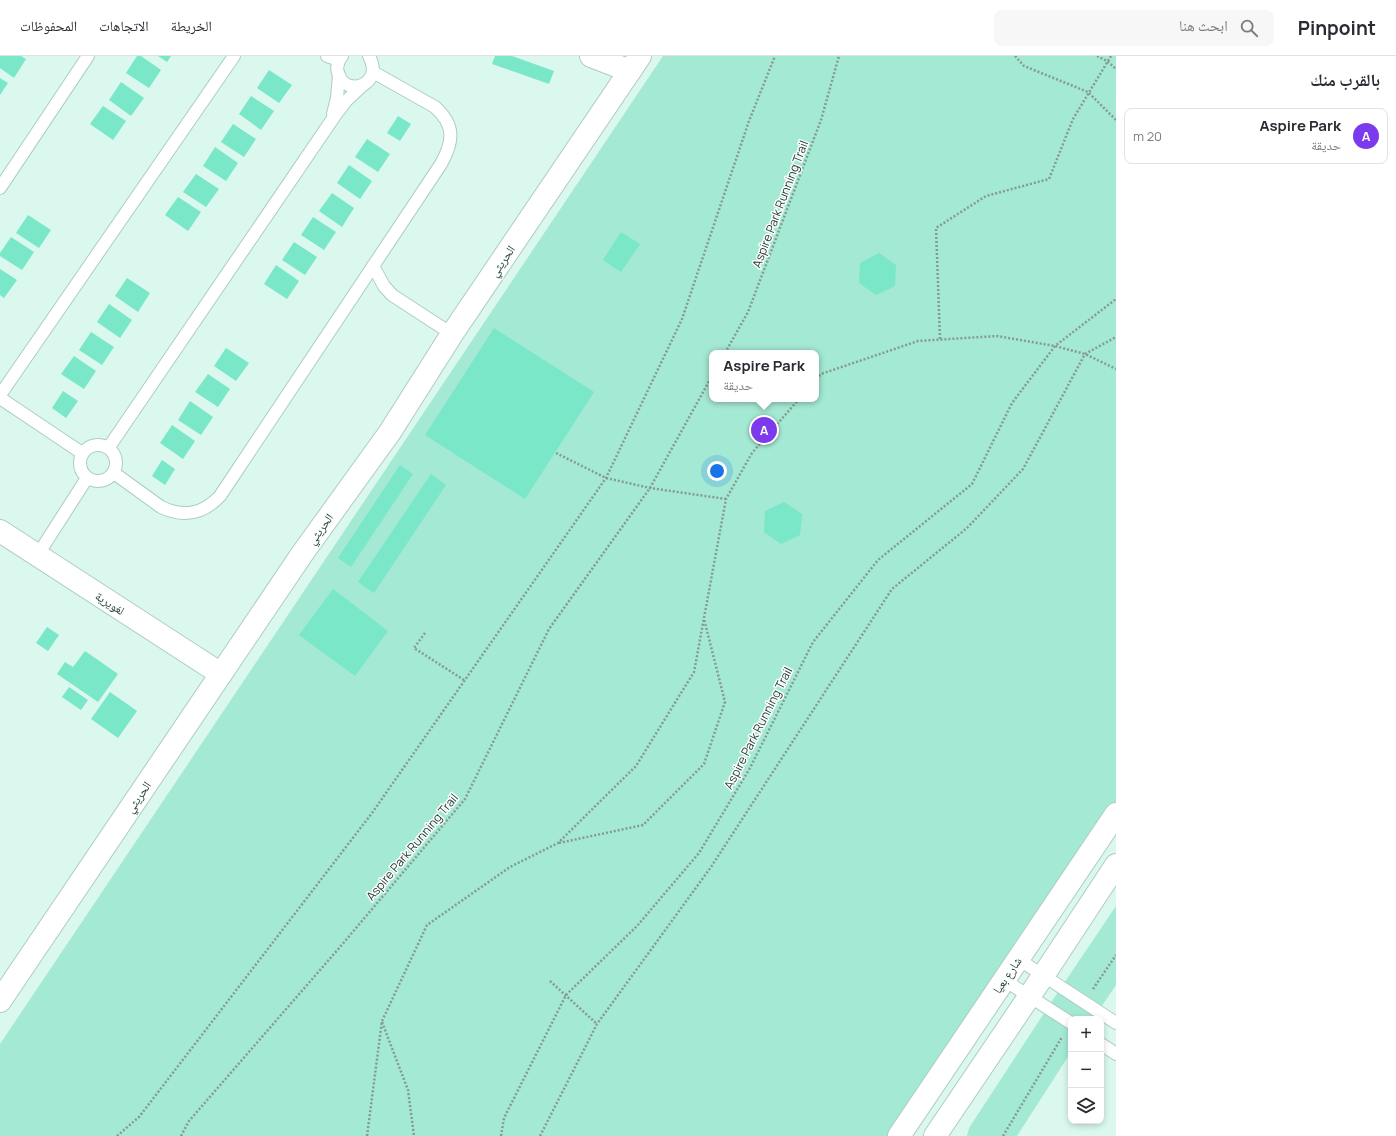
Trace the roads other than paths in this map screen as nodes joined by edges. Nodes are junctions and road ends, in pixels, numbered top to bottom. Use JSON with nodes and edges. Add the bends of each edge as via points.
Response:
{"nodes":[{"id":1,"x":88,"y":56,"type":"edge"},
{"id":2,"x":234,"y":56,"type":"edge"},
{"id":3,"x":369,"y":56,"type":"edge"},
{"id":4,"x":592,"y":56,"type":"edge"},
{"id":5,"x":336,"y":57,"type":"edge"},
{"id":6,"x":635,"y":63,"type":"edge"},
{"id":7,"x":373,"y":72,"type":"junction"},
{"id":8,"x":339,"y":75,"type":"junction"},
{"id":9,"x":363,"y":85,"type":"junction"},
{"id":10,"x":326,"y":128,"type":"junction"},
{"id":11,"x":0,"y":188,"type":"edge"},
{"id":12,"x":373,"y":266,"type":"junction"},
{"id":13,"x":452,"y":334,"type":"junction"},
{"id":14,"x":0,"y":395,"type":"edge"},
{"id":15,"x":0,"y":398,"type":"edge"},
{"id":16,"x":109,"y":447,"type":"junction"},
{"id":17,"x":82,"y":453,"type":"junction"},
{"id":18,"x":114,"y":473,"type":"junction"},
{"id":19,"x":88,"y":478,"type":"junction"},
{"id":20,"x":0,"y":531,"type":"edge"},
{"id":21,"x":37,"y":556,"type":"junction"},
{"id":22,"x":221,"y":674,"type":"junction"},
{"id":23,"x":1116,"y":814,"type":"edge"},
{"id":24,"x":1116,"y":864,"type":"edge"},
{"id":25,"x":1018,"y":959,"type":"junction"},
{"id":26,"x":1043,"y":976,"type":"junction"},
{"id":27,"x":1004,"y":980,"type":"junction"},
{"id":28,"x":1029,"y":997,"type":"junction"},
{"id":29,"x":0,"y":1001,"type":"edge"},
{"id":30,"x":1068,"y":1021,"type":"edge"},
{"id":31,"x":1116,"y":1023,"type":"edge"},
{"id":32,"x":1104,"y":1046,"type":"edge"},
{"id":33,"x":1116,"y":1054,"type":"edge"},
{"id":34,"x":900,"y":1136,"type":"edge"},
{"id":35,"x":935,"y":1136,"type":"edge"}],
"edges":[{"from":1,"to":11,"type":"lane"},
{"from":2,"to":14,"type":"lane"},
{"from":3,"to":7,"type":"lane"},
{"from":4,"to":6,"type":"street"},
{"from":5,"to":8,"type":"lane"},
{"from":6,"to":13,"type":"street","name":"الحريثي"},
{"from":7,"to":9,"type":"lane","via":[[370,80]]},
{"from":7,"to":12,"type":"lane","via":[[435,107],[447,121],[451,138],[450,148],[441,164]]},
{"from":8,"to":9,"type":"lane","via":[[346,85]]},
{"from":8,"to":10,"type":"lane","via":[[337,98]]},
{"from":9,"to":10,"type":"lane","via":[[346,101]]},
{"from":10,"to":16,"type":"lane"},
{"from":12,"to":13,"type":"lane","via":[[392,295]]},
{"from":12,"to":18,"type":"lane","via":[[214,502],[206,508],[189,513],[170,511]]},
{"from":13,"to":22,"type":"street","name":"الحريثي","via":[[390,432],[302,554]]},
{"from":15,"to":17,"type":"lane"},
{"from":16,"to":17,"type":"lane","via":[[100,444],[90,446]]},
{"from":16,"to":18,"type":"lane","via":[[115,455],[117,464]]},
{"from":17,"to":19,"type":"lane","via":[[80,466]]},
{"from":18,"to":19,"type":"lane","via":[[107,480],[97,481]]},
{"from":19,"to":21,"type":"lane"},
{"from":20,"to":21,"type":"street","name":"لغويرية"},
{"from":21,"to":22,"type":"street","name":"لغويرية"},
{"from":22,"to":29,"type":"street","name":"الحريثي"},
{"from":23,"to":25,"type":"street","name":"شارع بعيا"},
{"from":24,"to":26,"type":"street"},
{"from":25,"to":26,"type":"lane"},
{"from":25,"to":27,"type":"street","name":"شارع بعيا"},
{"from":26,"to":28,"type":"street"},
{"from":26,"to":31,"type":"lane"},
{"from":27,"to":28,"type":"lane"},
{"from":27,"to":34,"type":"street","name":"شارع بعيا"},
{"from":28,"to":30,"type":"lane"},
{"from":28,"to":35,"type":"street"},
{"from":32,"to":33,"type":"lane"}]}
